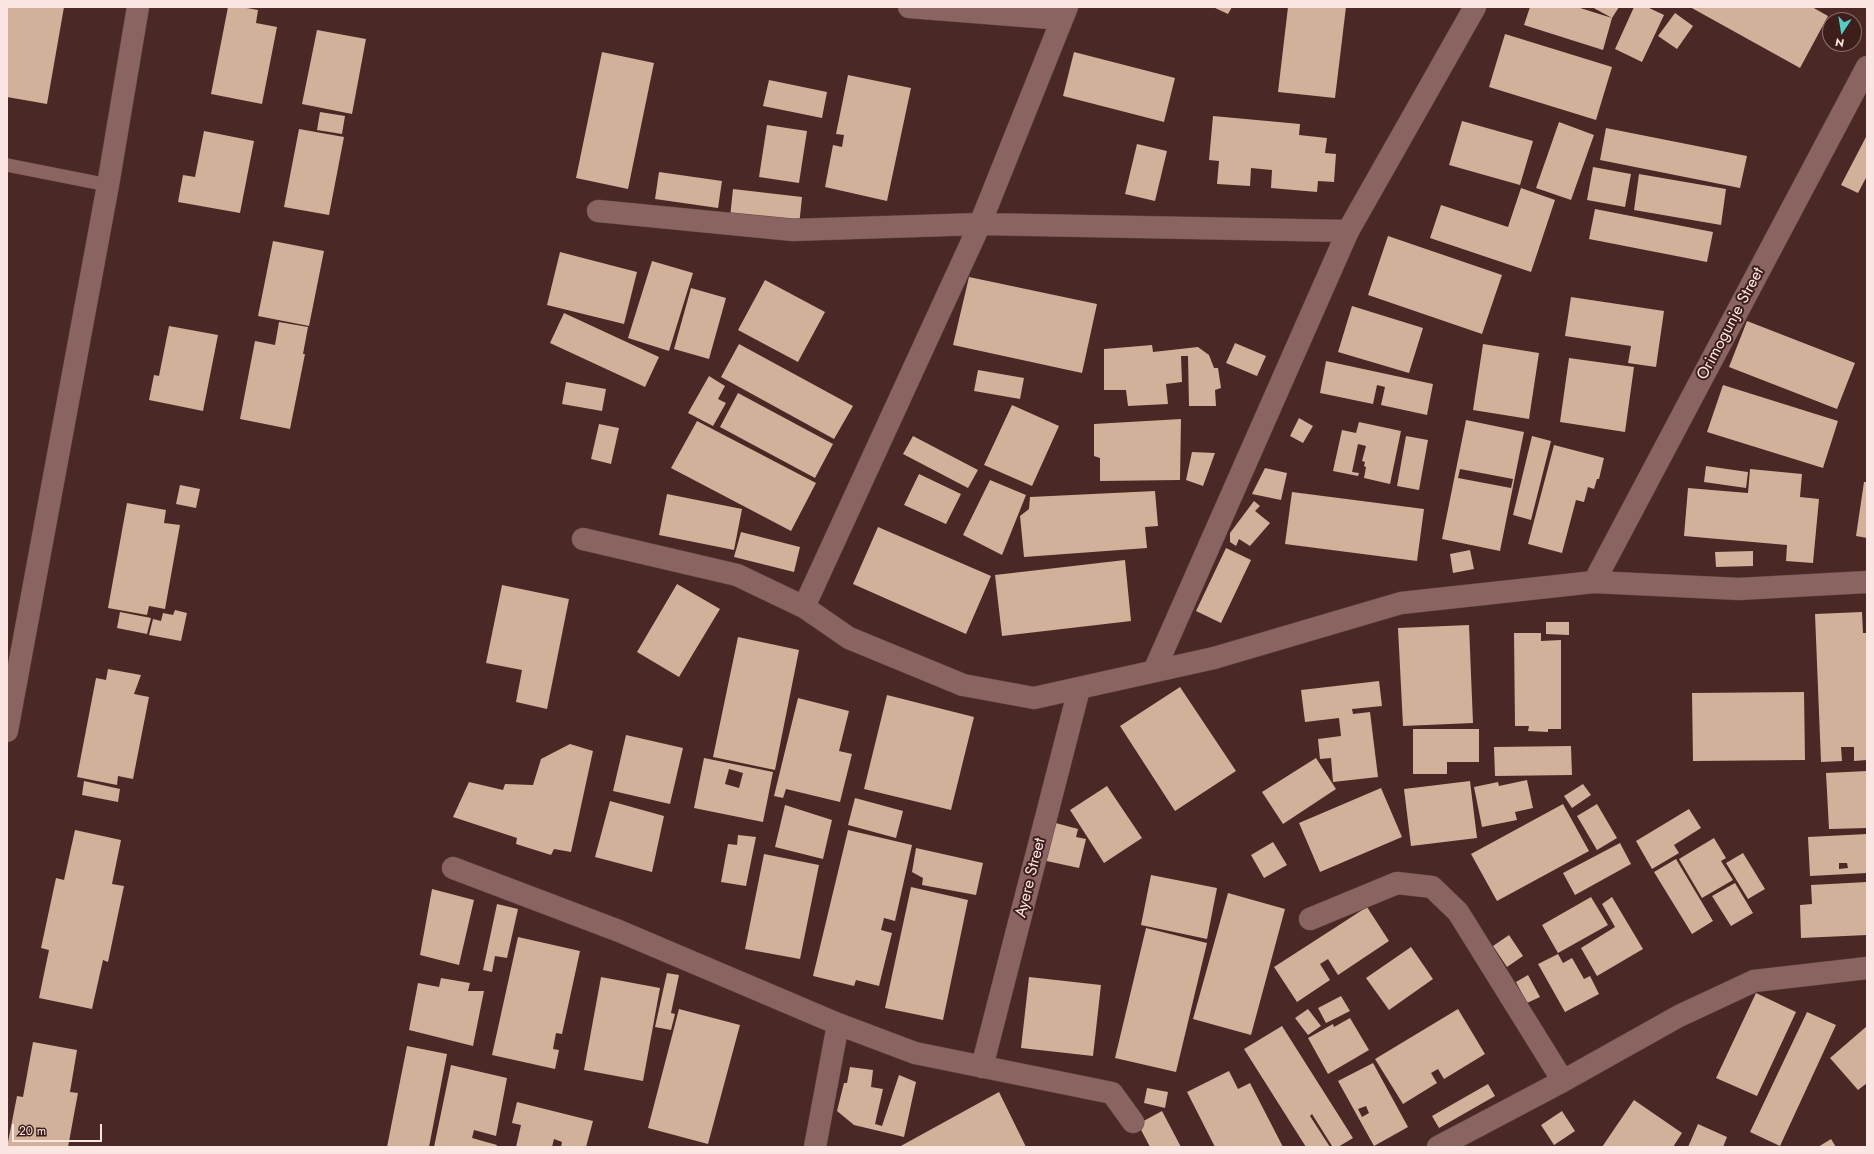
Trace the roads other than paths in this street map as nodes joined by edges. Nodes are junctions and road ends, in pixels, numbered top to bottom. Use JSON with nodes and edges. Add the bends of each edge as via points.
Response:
{"nodes":[{"id":1,"x":138,"y":7,"type":"edge"},
{"id":2,"x":909,"y":7,"type":"edge"},
{"id":3,"x":1475,"y":7,"type":"edge"},
{"id":4,"x":1065,"y":13,"type":"edge"},
{"id":5,"x":1867,"y":67,"type":"edge"},
{"id":6,"x":7,"y":165,"type":"edge"},
{"id":7,"x":108,"y":185,"type":"junction"},
{"id":8,"x":598,"y":211,"type":"dead end"},
{"id":9,"x":980,"y":224,"type":"junction"},
{"id":10,"x":1348,"y":232,"type":"junction"},
{"id":11,"x":583,"y":539,"type":"dead end"},
{"id":12,"x":1594,"y":582,"type":"junction"},
{"id":13,"x":1867,"y":582,"type":"edge"},
{"id":14,"x":804,"y":607,"type":"junction"},
{"id":15,"x":1154,"y":671,"type":"junction"},
{"id":16,"x":1080,"y":689,"type":"junction"},
{"id":17,"x":7,"y":730,"type":"edge"},
{"id":18,"x":453,"y":868,"type":"dead end"},
{"id":19,"x":1310,"y":920,"type":"dead end"},
{"id":20,"x":1867,"y":968,"type":"edge"},
{"id":21,"x":838,"y":1024,"type":"junction"},
{"id":22,"x":982,"y":1067,"type":"junction"},
{"id":23,"x":1563,"y":1081,"type":"junction"},
{"id":24,"x":1133,"y":1122,"type":"dead end"},
{"id":25,"x":815,"y":1147,"type":"edge"},
{"id":26,"x":1438,"y":1147,"type":"edge"}],
"edges":[{"from":1,"to":7,"type":"street"},
{"from":2,"to":4,"type":"street"},
{"from":3,"to":10,"type":"street"},
{"from":4,"to":9,"type":"street"},
{"from":5,"to":12,"type":"street","name":"Orimogunje Street"},
{"from":6,"to":7,"type":"lane"},
{"from":7,"to":17,"type":"street"},
{"from":8,"to":9,"type":"street","via":[[793,230]]},
{"from":9,"to":10,"type":"street"},
{"from":9,"to":14,"type":"street"},
{"from":10,"to":15,"type":"street"},
{"from":11,"to":14,"type":"street","via":[[737,575]]},
{"from":12,"to":13,"type":"street","via":[[1739,589]]},
{"from":12,"to":15,"type":"street","via":[[1401,603],[1214,658]]},
{"from":14,"to":16,"type":"street","via":[[849,638],[963,685],[1034,698]]},
{"from":15,"to":16,"type":"street"},
{"from":16,"to":22,"type":"street","name":"Ayere Street"},
{"from":18,"to":21,"type":"street","via":[[619,931]]},
{"from":19,"to":23,"type":"street","via":[[1397,883],[1432,887],[1458,912]]},
{"from":20,"to":23,"type":"street","via":[[1754,981],[1679,1016]]},
{"from":21,"to":22,"type":"street","via":[[915,1053]]},
{"from":21,"to":25,"type":"street"},
{"from":22,"to":24,"type":"street","via":[[1112,1093]]},
{"from":23,"to":26,"type":"street"}]}
